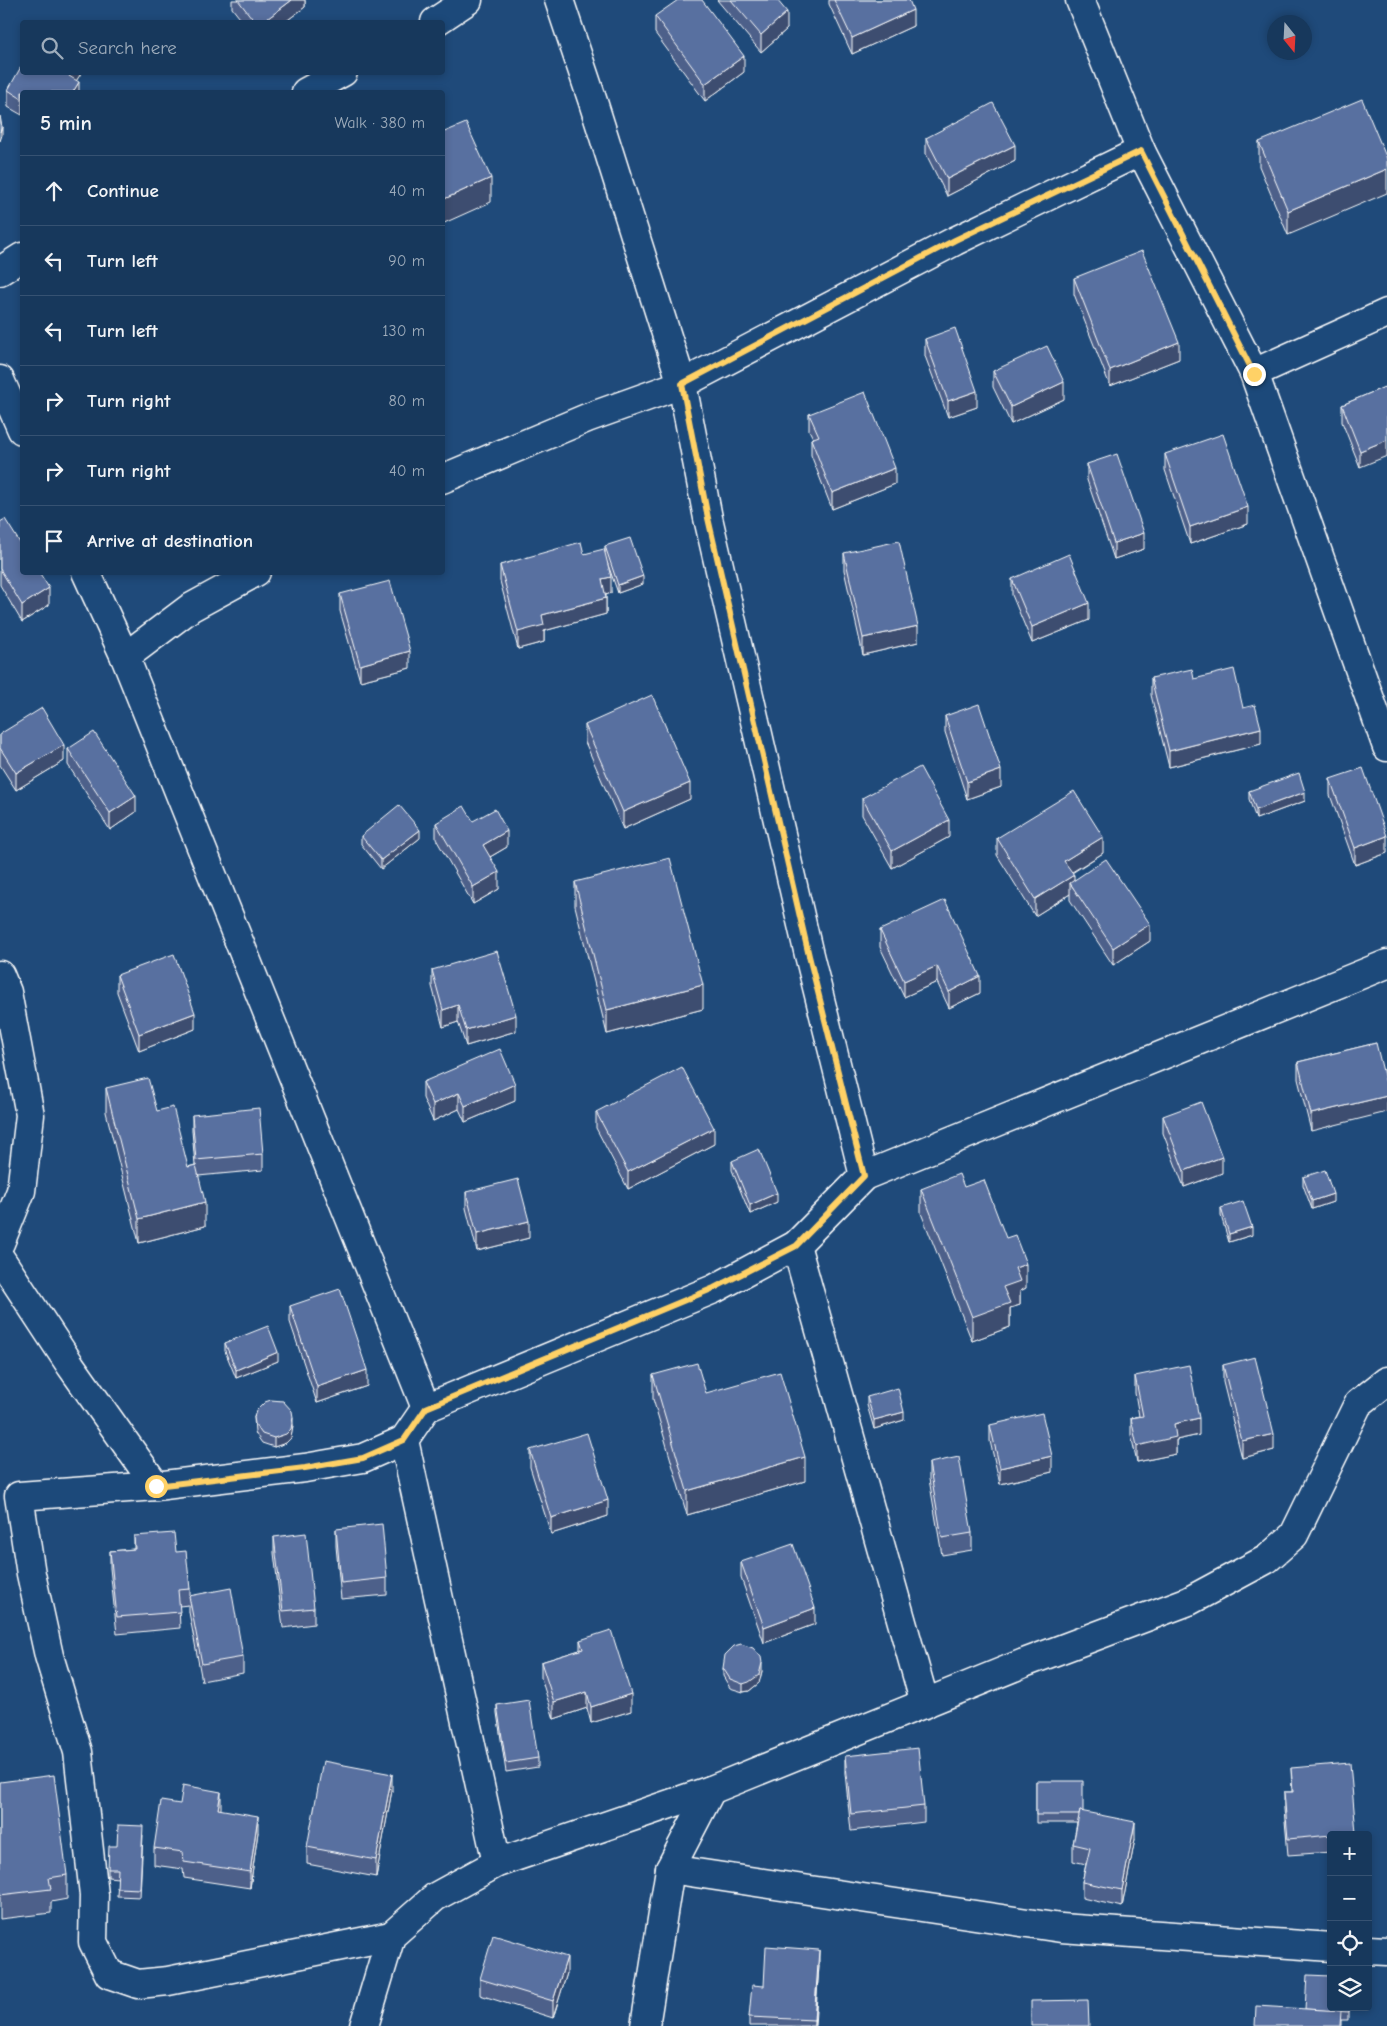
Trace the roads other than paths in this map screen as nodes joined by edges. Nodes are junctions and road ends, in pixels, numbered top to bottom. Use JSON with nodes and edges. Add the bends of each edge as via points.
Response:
{"nodes":[{"id":1,"x":468,"y":0,"type":"edge"},
{"id":2,"x":559,"y":0,"type":"edge"},
{"id":3,"x":1080,"y":0,"type":"edge"},
{"id":4,"x":438,"y":20,"type":"edge"},
{"id":5,"x":337,"y":75,"type":"edge"},
{"id":6,"x":310,"y":90,"type":"edge"},
{"id":7,"x":1141,"y":151,"type":"junction"},
{"id":8,"x":20,"y":258,"type":"edge"},
{"id":9,"x":0,"y":271,"type":"edge"},
{"id":10,"x":1387,"y":313,"type":"edge"},
{"id":11,"x":1254,"y":374,"type":"junction"},
{"id":12,"x":0,"y":380,"type":"edge"},
{"id":13,"x":682,"y":384,"type":"junction"},
{"id":14,"x":20,"y":425,"type":"edge"},
{"id":15,"x":445,"y":478,"type":"edge"},
{"id":16,"x":87,"y":575,"type":"edge"},
{"id":17,"x":250,"y":575,"type":"edge"},
{"id":18,"x":125,"y":658,"type":"junction"},
{"id":19,"x":1387,"y":747,"type":"edge"},
{"id":20,"x":1387,"y":964,"type":"edge"},
{"id":21,"x":0,"y":975,"type":"edge"},
{"id":22,"x":864,"y":1176,"type":"junction"},
{"id":23,"x":0,"y":1243,"type":"edge"},
{"id":24,"x":796,"y":1246,"type":"junction"},
{"id":25,"x":0,"y":1258,"type":"edge"},
{"id":26,"x":1387,"y":1381,"type":"edge"},
{"id":27,"x":426,"y":1408,"type":"junction"},
{"id":28,"x":404,"y":1440,"type":"junction"},
{"id":29,"x":156,"y":1486,"type":"junction"},
{"id":30,"x":925,"y":1704,"type":"junction"},
{"id":31,"x":711,"y":1790,"type":"junction"},
{"id":32,"x":497,"y":1863,"type":"junction"},
{"id":33,"x":670,"y":1869,"type":"junction"},
{"id":34,"x":391,"y":1936,"type":"junction"},
{"id":35,"x":1327,"y":1946,"type":"edge"},
{"id":36,"x":1372,"y":1950,"type":"edge"},
{"id":37,"x":1387,"y":1951,"type":"edge"},
{"id":38,"x":364,"y":2026,"type":"edge"},
{"id":39,"x":645,"y":2026,"type":"edge"}],
"edges":[{"from":1,"to":4,"type":"street"},
{"from":2,"to":13,"type":"street"},
{"from":3,"to":7,"type":"street"},
{"from":5,"to":6,"type":"street"},
{"from":7,"to":11,"type":"street"},
{"from":7,"to":13,"type":"street","via":[[955,240]]},
{"from":8,"to":9,"type":"street"},
{"from":10,"to":11,"type":"street"},
{"from":11,"to":19,"type":"street"},
{"from":12,"to":14,"type":"street"},
{"from":13,"to":15,"type":"street","via":[[587,418]]},
{"from":13,"to":22,"type":"street","via":[[708,518],[809,956]]},
{"from":16,"to":18,"type":"street"},
{"from":17,"to":18,"type":"street","via":[[190,608]]},
{"from":18,"to":27,"type":"street"},
{"from":20,"to":22,"type":"street"},
{"from":21,"to":23,"type":"street","via":[[7,992],[30,1116],[21,1191]]},
{"from":22,"to":24,"type":"street"},
{"from":24,"to":27,"type":"street","via":[[714,1288]]},
{"from":24,"to":30,"type":"street"},
{"from":25,"to":29,"type":"street"},
{"from":26,"to":30,"type":"street","via":[[1358,1404],[1294,1535],[1268,1559],[1189,1601]]},
{"from":27,"to":28,"type":"street"},
{"from":28,"to":29,"type":"street","via":[[363,1458]]},
{"from":28,"to":32,"type":"street"},
{"from":29,"to":34,"type":"street","via":[[19,1496],[49,1656],[78,1752],[94,1895],[93,1942],[109,1974],[138,1984],[168,1981]]},
{"from":30,"to":31,"type":"street"},
{"from":31,"to":32,"type":"street"},
{"from":31,"to":33,"type":"street"},
{"from":32,"to":34,"type":"street","via":[[435,1897]]},
{"from":33,"to":35,"type":"street","via":[[1061,1928]]},
{"from":33,"to":39,"type":"street"},
{"from":34,"to":38,"type":"street"},
{"from":36,"to":37,"type":"street"}]}
